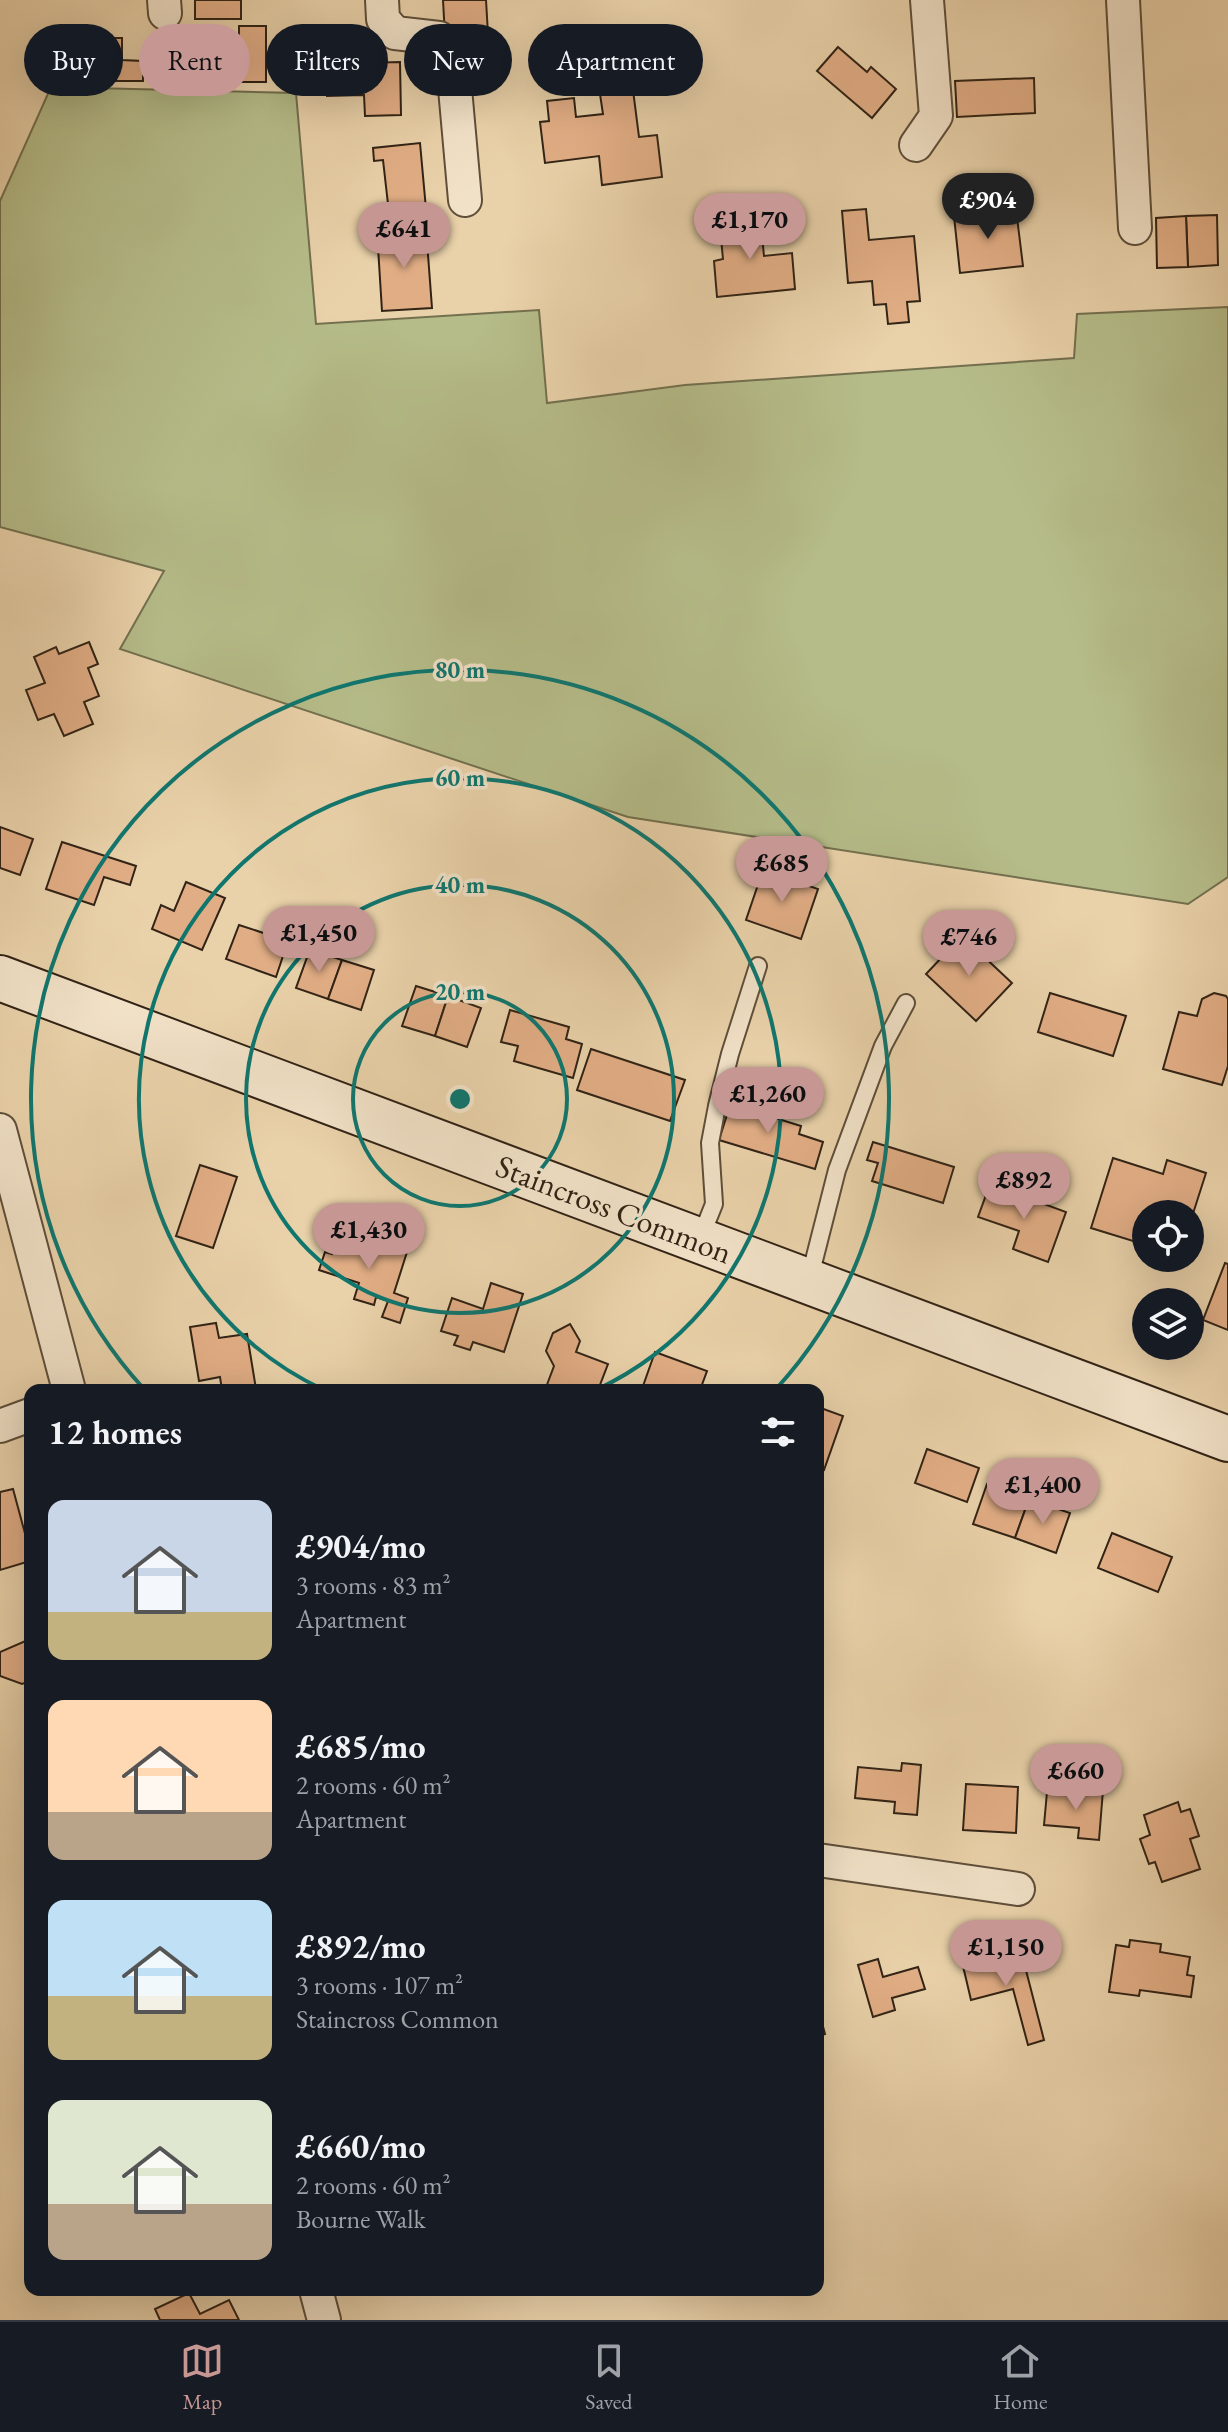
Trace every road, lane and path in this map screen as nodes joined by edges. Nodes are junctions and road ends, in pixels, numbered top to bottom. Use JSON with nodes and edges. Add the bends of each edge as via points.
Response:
{"nodes":[{"id":1,"x":382,"y":0,"type":"edge"},
{"id":2,"x":927,"y":0,"type":"edge"},
{"id":3,"x":1123,"y":0,"type":"edge"},
{"id":4,"x":916,"y":145,"type":"dead end"},
{"id":5,"x":465,"y":200,"type":"dead end"},
{"id":6,"x":1135,"y":228,"type":"dead end"},
{"id":7,"x":758,"y":966,"type":"dead end"},
{"id":8,"x":0,"y":978,"type":"edge"},
{"id":9,"x":906,"y":1003,"type":"dead end"},
{"id":10,"x":0,"y":1130,"type":"edge"},
{"id":11,"x":699,"y":1241,"type":"junction"},
{"id":12,"x":809,"y":1282,"type":"junction"},
{"id":13,"x":67,"y":1384,"type":"edge"},
{"id":14,"x":24,"y":1417,"type":"edge"},
{"id":15,"x":0,"y":1426,"type":"edge"},
{"id":16,"x":1228,"y":1439,"type":"edge"},
{"id":17,"x":824,"y":1861,"type":"edge"},
{"id":18,"x":1018,"y":1889,"type":"dead end"},
{"id":19,"x":318,"y":2296,"type":"edge"},
{"id":20,"x":324,"y":2320,"type":"edge"}],
"edges":[{"from":1,"to":5,"type":"street","via":[[383,19],[395,33],[439,38],[452,55]]},
{"from":2,"to":4,"type":"street","via":[[936,116]]},
{"from":3,"to":6,"type":"street"},
{"from":7,"to":11,"type":"lane","via":[[717,1106],[710,1143],[714,1204]]},
{"from":8,"to":11,"type":"street","name":"Staincross Common"},
{"from":9,"to":12,"type":"lane","via":[[883,1046],[837,1170]]},
{"from":10,"to":13,"type":"street"},
{"from":11,"to":12,"type":"street","name":"Staincross Common"},
{"from":12,"to":16,"type":"street","name":"Staincross Common"},
{"from":14,"to":15,"type":"street"},
{"from":17,"to":18,"type":"street"},
{"from":19,"to":20,"type":"street"}]}
